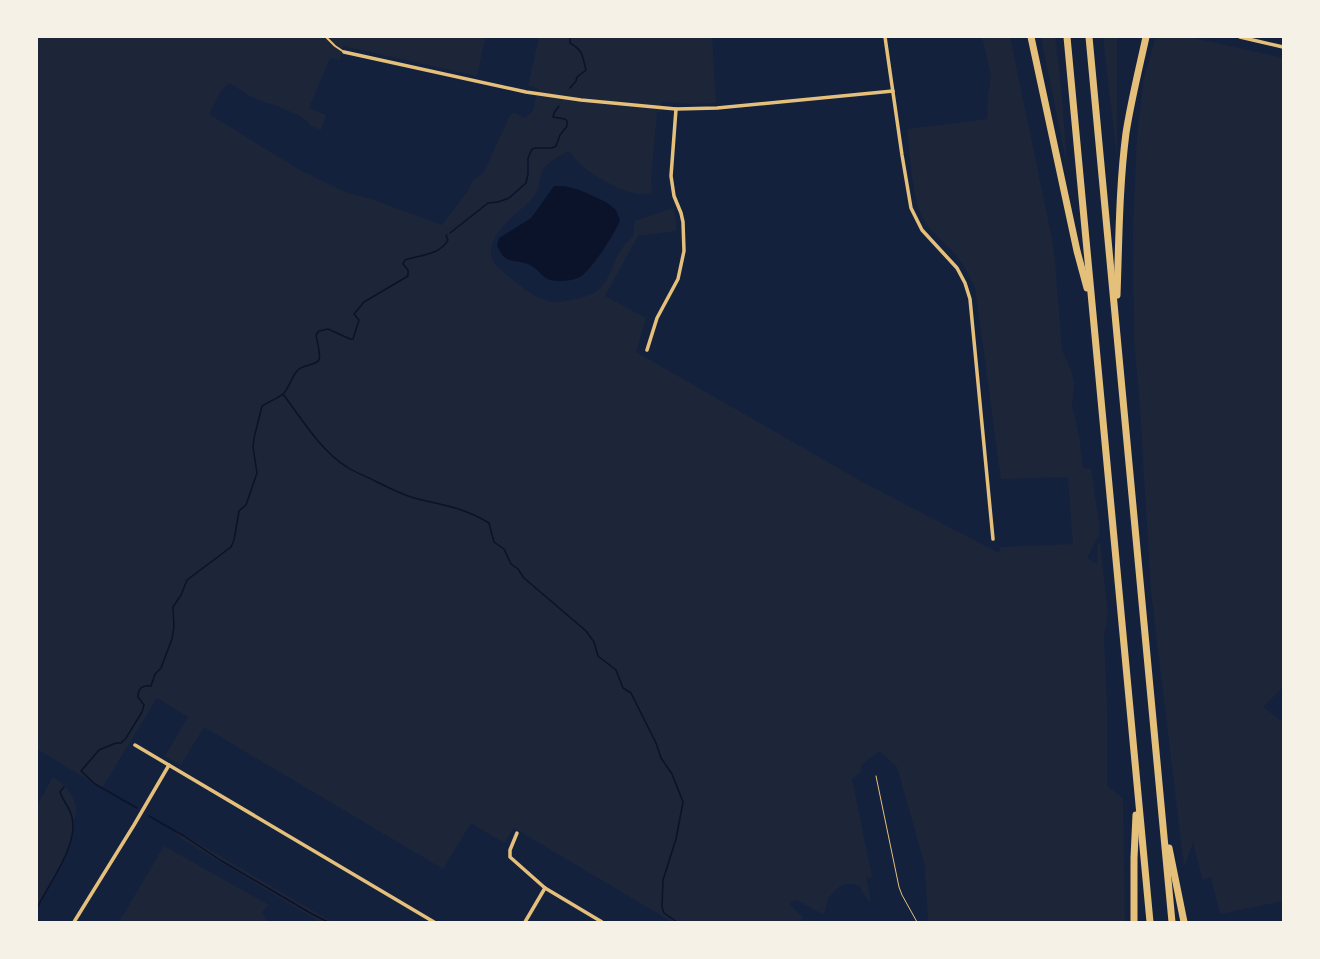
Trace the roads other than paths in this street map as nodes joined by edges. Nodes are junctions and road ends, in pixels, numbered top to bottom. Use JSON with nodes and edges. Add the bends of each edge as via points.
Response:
{"nodes":[{"id":1,"x":326,"y":37,"type":"edge"},
{"id":2,"x":885,"y":37,"type":"edge"},
{"id":3,"x":1030,"y":37,"type":"edge"},
{"id":4,"x":1067,"y":37,"type":"edge"},
{"id":5,"x":1089,"y":37,"type":"edge"},
{"id":6,"x":1146,"y":37,"type":"edge"},
{"id":7,"x":1240,"y":37,"type":"edge"},
{"id":8,"x":1283,"y":47,"type":"edge"},
{"id":9,"x":344,"y":52,"type":"joint"},
{"id":10,"x":893,"y":91,"type":"junction"},
{"id":11,"x":676,"y":109,"type":"junction"},
{"id":12,"x":1092,"y":309,"type":"junction"},
{"id":13,"x":1115,"y":323,"type":"junction"},
{"id":14,"x":647,"y":350,"type":"dead end"},
{"id":15,"x":993,"y":539,"type":"dead end"},
{"id":16,"x":135,"y":746,"type":"dead end"},
{"id":17,"x":169,"y":765,"type":"junction"},
{"id":18,"x":1137,"y":788,"type":"junction"},
{"id":19,"x":1162,"y":816,"type":"junction"},
{"id":20,"x":517,"y":833,"type":"dead end"},
{"id":21,"x":546,"y":888,"type":"junction"},
{"id":22,"x":74,"y":922,"type":"edge"},
{"id":23,"x":434,"y":922,"type":"edge"},
{"id":24,"x":525,"y":922,"type":"edge"},
{"id":25,"x":602,"y":922,"type":"edge"},
{"id":26,"x":1134,"y":922,"type":"edge"},
{"id":27,"x":1150,"y":922,"type":"edge"},
{"id":28,"x":1172,"y":922,"type":"edge"},
{"id":29,"x":1184,"y":922,"type":"edge"}],
"edges":[{"from":1,"to":9,"type":"lane"},
{"from":2,"to":10,"type":"street"},
{"from":3,"to":12,"type":"highway"},
{"from":4,"to":12,"type":"highway"},
{"from":5,"to":13,"type":"highway"},
{"from":6,"to":13,"type":"highway","via":[[1129,117],[1124,158]]},
{"from":7,"to":8,"type":"street"},
{"from":9,"to":11,"type":"street","via":[[526,92]]},
{"from":10,"to":11,"type":"street","via":[[717,108]]},
{"from":10,"to":15,"type":"street","via":[[911,208],[925,233],[957,268],[970,299]]},
{"from":11,"to":14,"type":"street","via":[[671,163],[672,186],[683,222],[684,251],[678,279],[657,318]]},
{"from":12,"to":18,"type":"highway"},
{"from":13,"to":19,"type":"highway"},
{"from":16,"to":17,"type":"street"},
{"from":17,"to":22,"type":"street"},
{"from":17,"to":23,"type":"street"},
{"from":18,"to":26,"type":"highway"},
{"from":18,"to":27,"type":"highway"},
{"from":19,"to":28,"type":"highway"},
{"from":19,"to":29,"type":"highway"},
{"from":20,"to":21,"type":"street","via":[[510,857]]},
{"from":21,"to":24,"type":"street"},
{"from":21,"to":25,"type":"street"}]}
